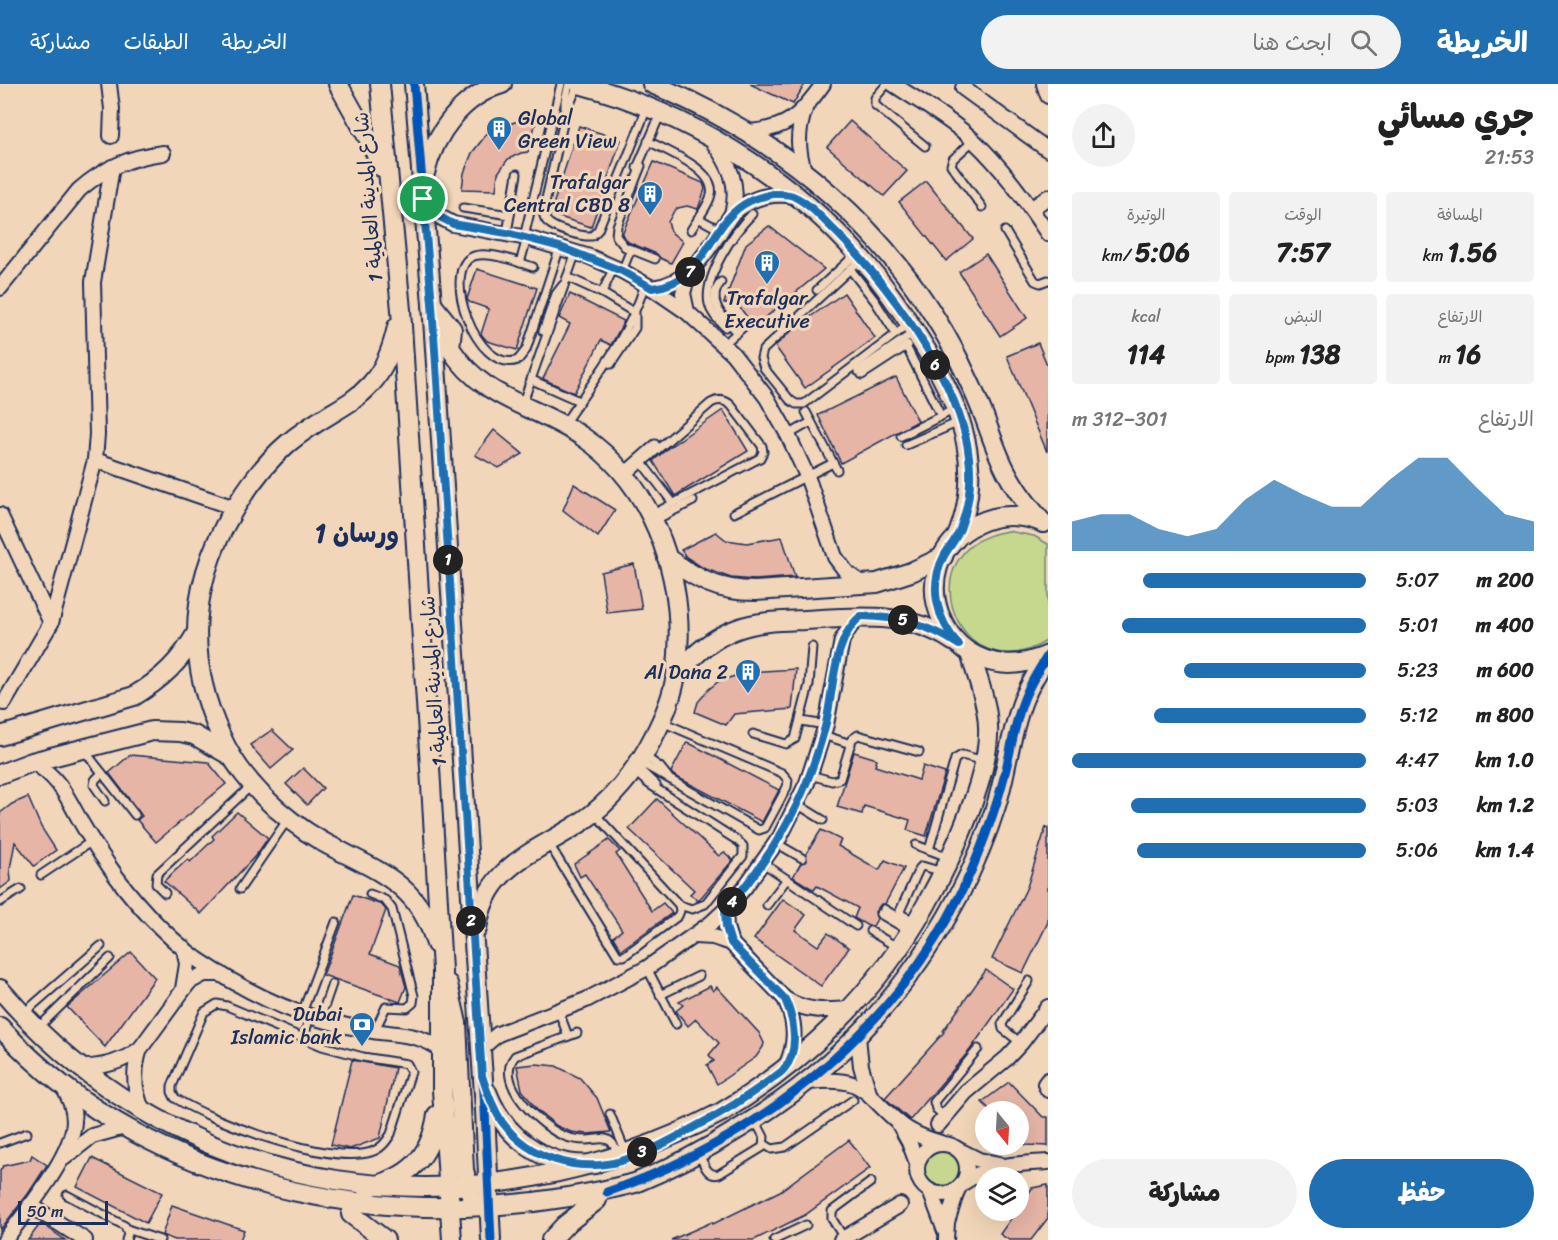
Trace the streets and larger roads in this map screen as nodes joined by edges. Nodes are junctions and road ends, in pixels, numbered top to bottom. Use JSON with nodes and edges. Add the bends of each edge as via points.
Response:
{"nodes":[{"id":1,"x":109,"y":84,"type":"edge"},
{"id":2,"x":338,"y":84,"type":"edge"},
{"id":3,"x":380,"y":84,"type":"edge"},
{"id":4,"x":414,"y":84,"type":"edge"},
{"id":5,"x":502,"y":84,"type":"edge"},
{"id":6,"x":579,"y":84,"type":"edge"},
{"id":7,"x":652,"y":84,"type":"edge"},
{"id":8,"x":823,"y":84,"type":"edge"},
{"id":9,"x":893,"y":84,"type":"edge"},
{"id":10,"x":1044,"y":84,"type":"edge"},
{"id":11,"x":963,"y":88,"type":"dead end"},
{"id":12,"x":1048,"y":96,"type":"edge"},
{"id":13,"x":806,"y":108,"type":"junction"},
{"id":14,"x":747,"y":132,"type":"junction"},
{"id":15,"x":111,"y":136,"type":"dead end"},
{"id":16,"x":710,"y":138,"type":"junction"},
{"id":17,"x":1048,"y":150,"type":"edge"},
{"id":18,"x":163,"y":153,"type":"dead end"},
{"id":19,"x":112,"y":167,"type":"junction"},
{"id":20,"x":805,"y":173,"type":"junction"},
{"id":21,"x":422,"y":192,"type":"junction"},
{"id":22,"x":389,"y":194,"type":"junction"},
{"id":23,"x":794,"y":196,"type":"junction"},
{"id":24,"x":1048,"y":197,"type":"edge"},
{"id":25,"x":1031,"y":209,"type":"junction"},
{"id":26,"x":732,"y":214,"type":"junction"},
{"id":27,"x":1048,"y":234,"type":"edge"},
{"id":28,"x":688,"y":274,"type":"junction"},
{"id":29,"x":649,"y":286,"type":"junction"},
{"id":30,"x":0,"y":288,"type":"edge"},
{"id":31,"x":432,"y":304,"type":"junction"},
{"id":32,"x":401,"y":310,"type":"junction"},
{"id":33,"x":687,"y":312,"type":"junction"},
{"id":34,"x":95,"y":460,"type":"junction"},
{"id":35,"x":235,"y":508,"type":"junction"},
{"id":36,"x":0,"y":515,"type":"edge"},
{"id":37,"x":1046,"y":524,"type":"edge"},
{"id":38,"x":956,"y":539,"type":"junction"},
{"id":39,"x":943,"y":557,"type":"junction"},
{"id":40,"x":667,"y":558,"type":"junction"},
{"id":41,"x":864,"y":585,"type":"junction"},
{"id":42,"x":861,"y":616,"type":"junction"},
{"id":43,"x":51,"y":623,"type":"junction"},
{"id":44,"x":197,"y":632,"type":"junction"},
{"id":45,"x":964,"y":649,"type":"junction"},
{"id":46,"x":1048,"y":655,"type":"edge"},
{"id":47,"x":676,"y":676,"type":"junction"},
{"id":48,"x":4,"y":703,"type":"dead end"},
{"id":49,"x":0,"y":736,"type":"edge"},
{"id":50,"x":231,"y":756,"type":"junction"},
{"id":51,"x":32,"y":762,"type":"junction"},
{"id":52,"x":0,"y":774,"type":"edge"},
{"id":53,"x":725,"y":910,"type":"junction"},
{"id":54,"x":694,"y":936,"type":"junction"},
{"id":55,"x":731,"y":943,"type":"junction"},
{"id":56,"x":184,"y":948,"type":"junction"},
{"id":57,"x":474,"y":957,"type":"junction"},
{"id":58,"x":442,"y":970,"type":"junction"},
{"id":59,"x":220,"y":974,"type":"junction"},
{"id":60,"x":183,"y":988,"type":"junction"},
{"id":61,"x":0,"y":989,"type":"edge"},
{"id":62,"x":785,"y":999,"type":"junction"},
{"id":63,"x":1048,"y":1007,"type":"edge"},
{"id":64,"x":849,"y":1009,"type":"junction"},
{"id":65,"x":0,"y":1027,"type":"edge"},
{"id":66,"x":858,"y":1037,"type":"junction"},
{"id":67,"x":140,"y":1049,"type":"junction"},
{"id":68,"x":441,"y":1050,"type":"junction"},
{"id":69,"x":480,"y":1054,"type":"junction"},
{"id":70,"x":77,"y":1067,"type":"junction"},
{"id":71,"x":785,"y":1069,"type":"junction"},
{"id":72,"x":482,"y":1076,"type":"junction"},
{"id":73,"x":1048,"y":1080,"type":"edge"},
{"id":74,"x":809,"y":1082,"type":"junction"},
{"id":75,"x":63,"y":1087,"type":"junction"},
{"id":76,"x":442,"y":1090,"type":"junction"},
{"id":77,"x":1048,"y":1090,"type":"edge"},
{"id":78,"x":870,"y":1093,"type":"junction"},
{"id":79,"x":144,"y":1113,"type":"junction"},
{"id":80,"x":942,"y":1121,"type":"road end"},
{"id":81,"x":898,"y":1123,"type":"junction"},
{"id":82,"x":121,"y":1128,"type":"junction"},
{"id":83,"x":941,"y":1143,"type":"junction"},
{"id":84,"x":959,"y":1150,"type":"junction"},
{"id":85,"x":624,"y":1160,"type":"junction"},
{"id":86,"x":60,"y":1161,"type":"junction"},
{"id":87,"x":1048,"y":1162,"type":"edge"},
{"id":88,"x":917,"y":1163,"type":"junction"},
{"id":89,"x":1001,"y":1165,"type":"junction"},
{"id":90,"x":960,"y":1186,"type":"junction"},
{"id":91,"x":355,"y":1190,"type":"junction"},
{"id":92,"x":930,"y":1191,"type":"junction"},
{"id":93,"x":606,"y":1192,"type":"junction"},
{"id":94,"x":489,"y":1193,"type":"junction"},
{"id":95,"x":470,"y":1194,"type":"junction"},
{"id":96,"x":448,"y":1195,"type":"junction"},
{"id":97,"x":900,"y":1205,"type":"dead end"},
{"id":98,"x":30,"y":1206,"type":"junction"},
{"id":99,"x":351,"y":1214,"type":"junction"},
{"id":100,"x":491,"y":1216,"type":"junction"},
{"id":101,"x":450,"y":1218,"type":"junction"},
{"id":102,"x":946,"y":1236,"type":"edge"},
{"id":103,"x":843,"y":1239,"type":"edge"},
{"id":104,"x":5,"y":1240,"type":"edge"},
{"id":105,"x":85,"y":1240,"type":"edge"},
{"id":106,"x":385,"y":1240,"type":"edge"},
{"id":107,"x":452,"y":1240,"type":"edge"},
{"id":108,"x":492,"y":1240,"type":"edge"},
{"id":109,"x":551,"y":1240,"type":"edge"}],
"edges":[{"from":1,"to":15,"type":"street"},
{"from":2,"to":22,"type":"street","via":[[372,145]]},
{"from":3,"to":22,"type":"street","name":"شارع المدينة العالمية 1"},
{"from":4,"to":21,"type":"street","name":"شارع المدينة العالمية 1"},
{"from":5,"to":21,"type":"street","via":[[475,97],[449,122],[431,153]]},
{"from":6,"to":16,"type":"street","via":[[654,110]]},
{"from":7,"to":14,"type":"street"},
{"from":8,"to":13,"type":"street"},
{"from":9,"to":25,"type":"street","via":[[973,141]]},
{"from":10,"to":12,"type":"street"},
{"from":11,"to":17,"type":"street"},
{"from":13,"to":14,"type":"street","via":[[774,128]]},
{"from":13,"to":20,"type":"street","via":[[798,141]]},
{"from":14,"to":20,"type":"street"},
{"from":16,"to":23,"type":"street"},
{"from":16,"to":26,"type":"street","via":[[732,173],[736,194]]},
{"from":18,"to":19,"type":"street","via":[[137,157]]},
{"from":19,"to":30,"type":"street","via":[[79,190]]},
{"from":19,"to":34,"type":"street","via":[[93,282]]},
{"from":20,"to":37,"type":"street","via":[[864,226],[926,302],[972,387],[1004,469],[1022,498]]},
{"from":21,"to":29,"type":"street","via":[[440,217],[453,224],[525,237],[576,252]]},
{"from":21,"to":31,"type":"street","name":"شارع المدينة العالمية 1"},
{"from":22,"to":32,"type":"street","name":"شارع المدينة العالمية 1"},
{"from":23,"to":26,"type":"street","via":[[761,197]]},
{"from":23,"to":38,"type":"street","via":[[820,217],[886,289],[941,377],[969,454],[970,484]]},
{"from":24,"to":25,"type":"street"},
{"from":25,"to":27,"type":"street"},
{"from":26,"to":28,"type":"street"},
{"from":28,"to":29,"type":"street","via":[[671,284]]},
{"from":28,"to":33,"type":"street","via":[[683,293]]},
{"from":29,"to":33,"type":"street"},
{"from":31,"to":40,"type":"street","via":[[452,329],[450,348],[470,374],[497,394],[585,438],[624,475],[652,518]]},
{"from":31,"to":57,"type":"street","name":"شارع المدينة العالمية 1"},
{"from":32,"to":35,"type":"street","via":[[390,351],[370,387],[286,445],[256,476]]},
{"from":32,"to":58,"type":"street","name":"شارع المدينة العالمية 1"},
{"from":33,"to":41,"type":"street","via":[[753,379],[788,435],[807,476],[835,557],[847,573]]},
{"from":34,"to":35,"type":"street"},
{"from":34,"to":43,"type":"street"},
{"from":35,"to":44,"type":"street","via":[[206,569],[199,595]]},
{"from":36,"to":43,"type":"street"},
{"from":37,"to":38,"type":"street","via":[[1020,516],[997,517],[974,525]]},
{"from":38,"to":39,"type":"street"},
{"from":39,"to":41,"type":"street","via":[[894,578]]},
{"from":39,"to":45,"type":"street","via":[[936,581],[938,609],[950,634]]},
{"from":40,"to":41,"type":"street","via":[[698,579],[735,591]]},
{"from":40,"to":47,"type":"street","via":[[678,609]]},
{"from":42,"to":45,"type":"street","via":[[920,624]]},
{"from":42,"to":47,"type":"street","via":[[775,621],[736,629],[702,648]]},
{"from":42,"to":53,"type":"street","via":[[842,640],[824,730],[797,804],[763,863]]},
{"from":43,"to":48,"type":"street"},
{"from":44,"to":49,"type":"street","via":[[171,670],[134,696]]},
{"from":44,"to":50,"type":"street","via":[[207,696]]},
{"from":45,"to":46,"type":"street","via":[[1001,664],[1034,661]]},
{"from":45,"to":64,"type":"street","via":[[986,709],[989,728],[985,762],[947,864],[913,927]]},
{"from":46,"to":66,"type":"street","via":[[1021,707],[997,804],[970,874],[907,978]]},
{"from":47,"to":57,"type":"street","via":[[662,719],[638,763],[617,789],[581,822],[513,863],[490,890],[478,923]]},
{"from":50,"to":51,"type":"street","via":[[194,735],[166,730],[138,733]]},
{"from":50,"to":58,"type":"street","via":[[252,785],[289,819],[383,873],[409,893],[434,937]]},
{"from":51,"to":52,"type":"street"},
{"from":51,"to":56,"type":"street","via":[[57,780],[108,865],[134,898]]},
{"from":53,"to":54,"type":"street"},
{"from":53,"to":55,"type":"street"},
{"from":54,"to":55,"type":"street"},
{"from":54,"to":69,"type":"street","via":[[607,990],[498,1034]]},
{"from":55,"to":62,"type":"street"},
{"from":56,"to":59,"type":"street"},
{"from":56,"to":60,"type":"street","via":[[187,972]]},
{"from":57,"to":69,"type":"street","name":"شارع المدينة العالمية 1"},
{"from":58,"to":68,"type":"street","name":"شارع المدينة العالمية 1"},
{"from":58,"to":95,"type":"street","via":[[455,1009],[464,1170]]},
{"from":59,"to":60,"type":"street","via":[[204,974]]},
{"from":59,"to":68,"type":"street","via":[[311,1016],[374,1032],[419,1037]]},
{"from":60,"to":67,"type":"street"},
{"from":61,"to":70,"type":"street","via":[[36,1030]]},
{"from":62,"to":64,"type":"street","via":[[812,1010]]},
{"from":62,"to":71,"type":"street","via":[[794,1029]]},
{"from":63,"to":80,"type":"street","via":[[1007,1058],[966,1092]]},
{"from":64,"to":71,"type":"street"},
{"from":65,"to":75,"type":"street"},
{"from":66,"to":74,"type":"street"},
{"from":66,"to":78,"type":"street","via":[[861,1066]]},
{"from":67,"to":70,"type":"street","via":[[110,1064]]},
{"from":67,"to":79,"type":"street","via":[[134,1081]]},
{"from":68,"to":76,"type":"street","name":"شارع المدينة العالمية 1"},
{"from":69,"to":72,"type":"street","name":"شارع المدينة العالمية 1"},
{"from":70,"to":79,"type":"street"},
{"from":71,"to":85,"type":"street","via":[[707,1121]]},
{"from":72,"to":85,"type":"street","via":[[503,1123],[527,1146],[546,1157],[574,1164]]},
{"from":72,"to":94,"type":"street","name":"شارع المدينة العالمية 1"},
{"from":73,"to":77,"type":"street"},
{"from":74,"to":78,"type":"street","via":[[840,1080]]},
{"from":74,"to":93,"type":"street","via":[[699,1153]]},
{"from":75,"to":82,"type":"street"},
{"from":75,"to":86,"type":"street","via":[[74,1120]]},
{"from":76,"to":91,"type":"street","via":[[432,1138],[420,1159],[391,1181]]},
{"from":76,"to":96,"type":"street","name":"شارع المدينة العالمية 1"},
{"from":78,"to":81,"type":"street"},
{"from":79,"to":91,"type":"street","via":[[251,1164],[304,1181]]},
{"from":81,"to":83,"type":"street"},
{"from":81,"to":88,"type":"street"},
{"from":82,"to":86,"type":"street","via":[[92,1136]]},
{"from":82,"to":99,"type":"street","via":[[189,1166],[234,1184],[288,1201]]},
{"from":83,"to":84,"type":"street"},
{"from":83,"to":88,"type":"street","via":[[923,1151]]},
{"from":84,"to":89,"type":"street"},
{"from":84,"to":90,"type":"street","via":[[966,1162],[966,1176]]},
{"from":85,"to":94,"type":"street","via":[[556,1181]]},
{"from":86,"to":98,"type":"street"},
{"from":87,"to":89,"type":"street"},
{"from":88,"to":92,"type":"street","via":[[919,1181]]},
{"from":89,"to":90,"type":"street"},
{"from":90,"to":92,"type":"street","via":[[944,1194]]},
{"from":90,"to":102,"type":"street","via":[[950,1210]]},
{"from":91,"to":96,"type":"street"},
{"from":92,"to":102,"type":"street"},
{"from":93,"to":100,"type":"street","via":[[549,1207]]},
{"from":93,"to":109,"type":"street"},
{"from":94,"to":95,"type":"street"},
{"from":94,"to":100,"type":"street","name":"شارع المدينة العالمية 1"},
{"from":95,"to":96,"type":"street"},
{"from":95,"to":100,"type":"street","via":[[478,1211]]},
{"from":96,"to":101,"type":"street","name":"شارع المدينة العالمية 1"},
{"from":97,"to":103,"type":"street"},
{"from":98,"to":104,"type":"street"},
{"from":98,"to":105,"type":"street"},
{"from":99,"to":101,"type":"street"},
{"from":99,"to":106,"type":"street"},
{"from":100,"to":101,"type":"street"},
{"from":100,"to":108,"type":"street","name":"شارع المدينة العالمية 1"},
{"from":101,"to":107,"type":"street","name":"شارع المدينة العالمية 1"}]}
